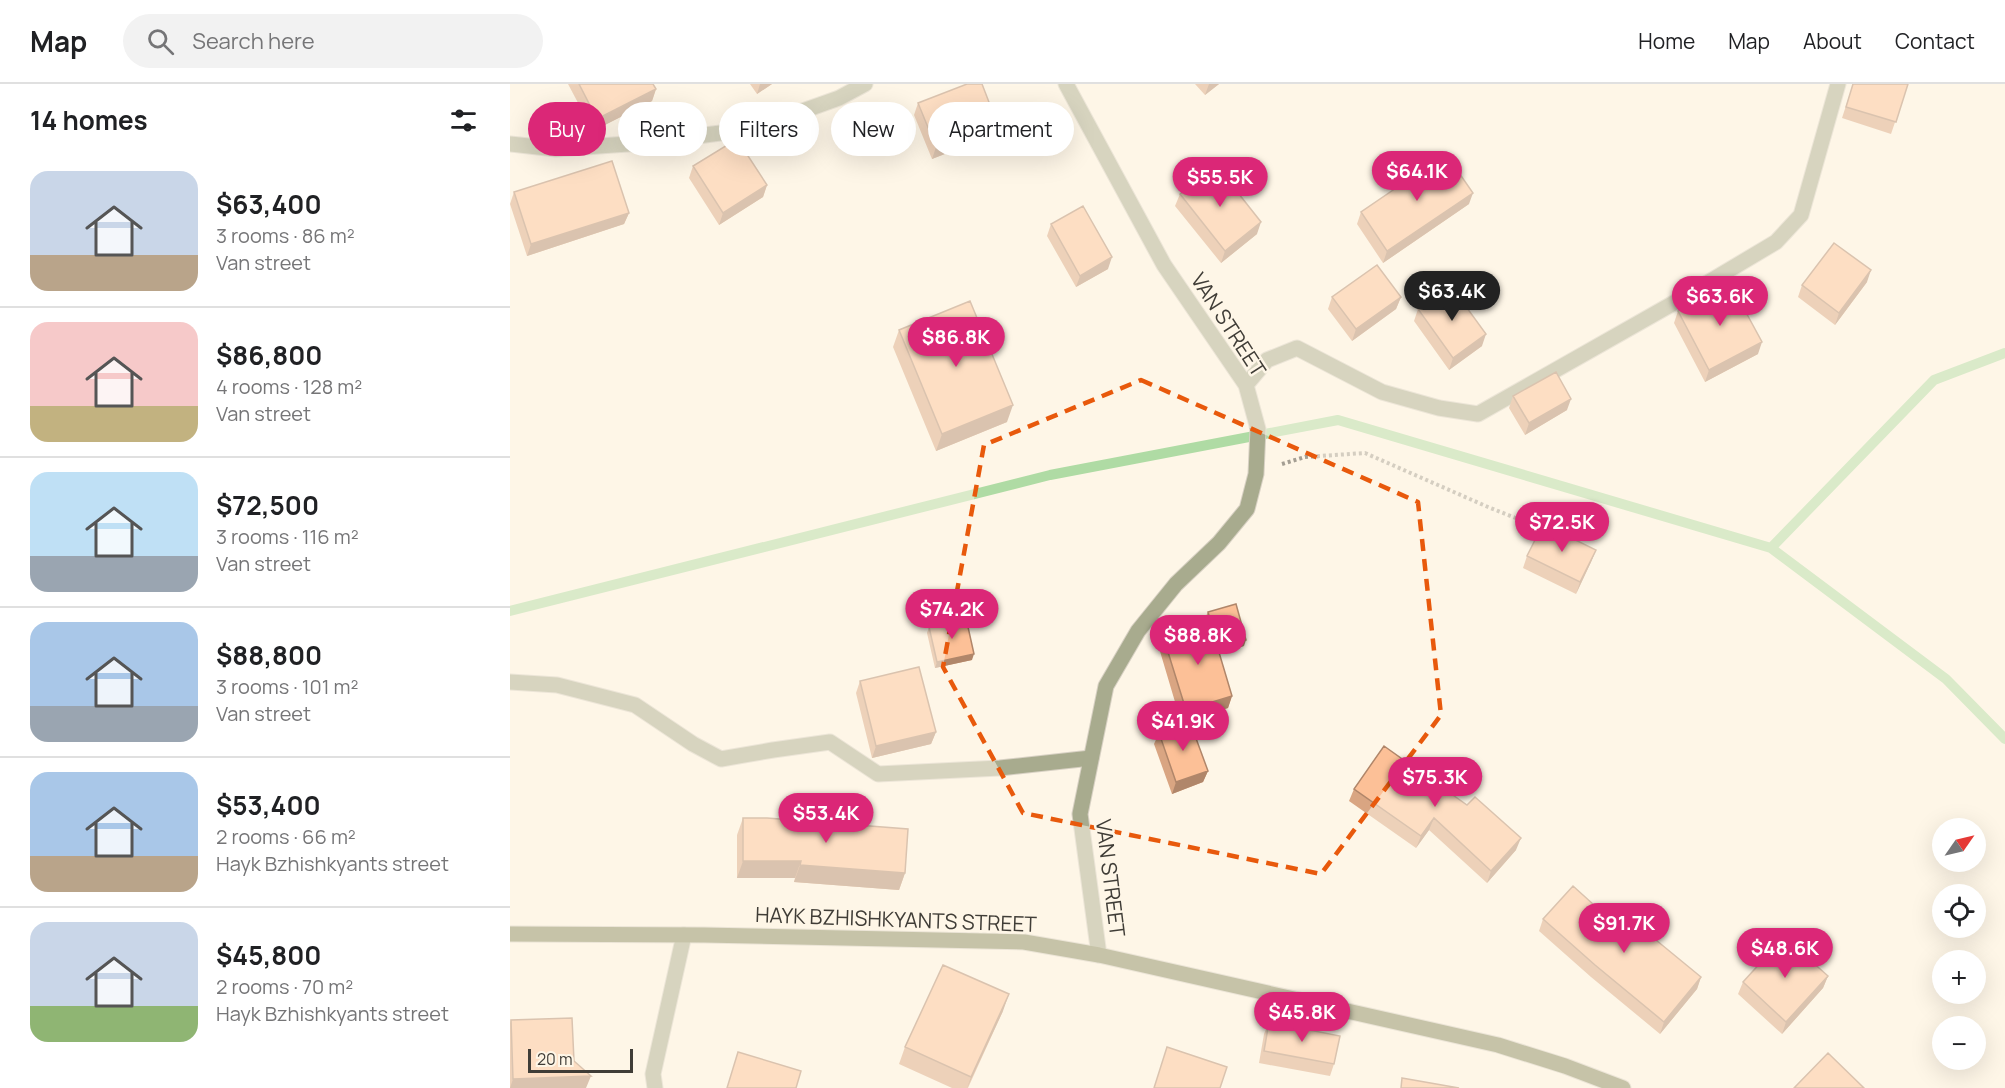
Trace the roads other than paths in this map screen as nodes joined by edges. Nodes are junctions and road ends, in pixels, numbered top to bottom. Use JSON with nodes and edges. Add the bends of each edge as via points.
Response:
{"nodes":[{"id":1,"x":866,"y":84,"type":"edge"},
{"id":2,"x":1066,"y":84,"type":"edge"},
{"id":3,"x":1838,"y":84,"type":"edge"},
{"id":4,"x":510,"y":144,"type":"edge"},
{"id":5,"x":1246,"y":385,"type":"junction"},
{"id":6,"x":510,"y":682,"type":"edge"},
{"id":7,"x":1091,"y":758,"type":"junction"},
{"id":8,"x":510,"y":934,"type":"edge"},
{"id":9,"x":684,"y":935,"type":"junction"},
{"id":10,"x":1099,"y":954,"type":"junction"},
{"id":11,"x":655,"y":1088,"type":"edge"},
{"id":12,"x":1623,"y":1088,"type":"edge"}],
"edges":[{"from":1,"to":4,"type":"street","via":[[752,129],[556,149]]},
{"from":2,"to":5,"type":"street","name":"VAN STREET","via":[[1164,265]]},
{"from":3,"to":5,"type":"street","via":[[1801,214],[1776,242],[1478,414],[1382,392],[1298,348],[1267,360]]},
{"from":5,"to":7,"type":"street","name":"VAN STREET","via":[[1258,429],[1256,474],[1247,509],[1138,631],[1106,686]]},
{"from":6,"to":7,"type":"street","via":[[557,685],[635,705],[721,759],[830,742],[878,774],[1000,768]]},
{"from":7,"to":10,"type":"street","name":"VAN STREET","via":[[1080,814]]},
{"from":8,"to":9,"type":"main road","name":"HAYK BZHISHKYANTS STREET"},
{"from":9,"to":10,"type":"main road","name":"HAYK BZHISHKYANTS STREET","via":[[1024,942]]},
{"from":9,"to":11,"type":"street","via":[[653,1074]]},
{"from":10,"to":12,"type":"main road","name":"HAYK BZHISHKYANTS STREET","via":[[1498,1045]]}]}
